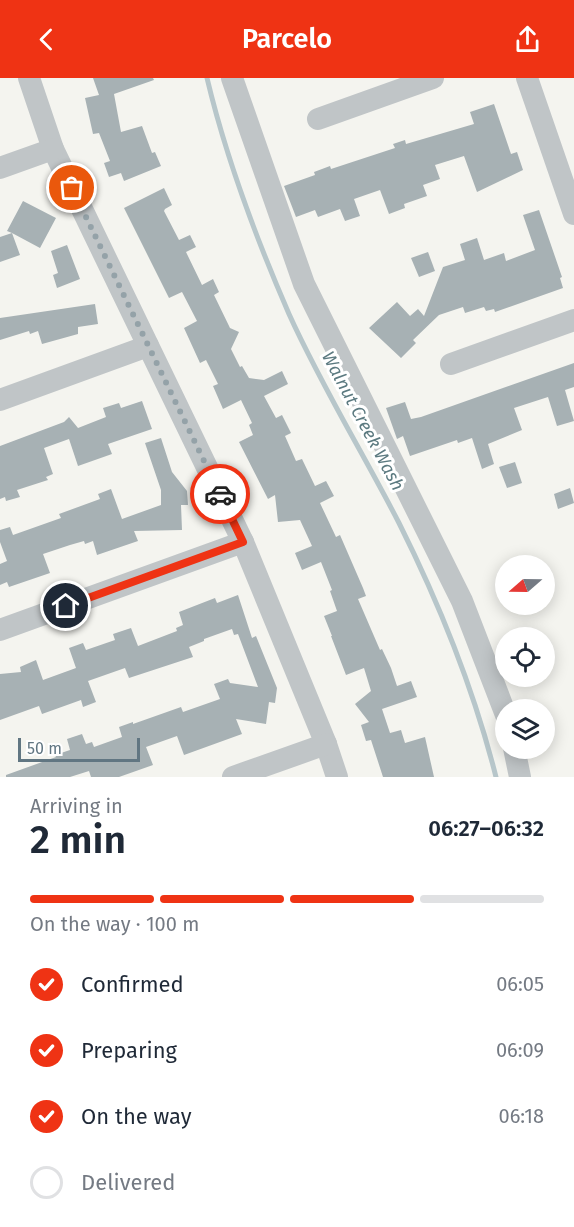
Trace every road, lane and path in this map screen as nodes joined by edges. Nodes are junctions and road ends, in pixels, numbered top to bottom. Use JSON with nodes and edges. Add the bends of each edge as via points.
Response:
{"nodes":[{"id":1,"x":29,"y":78,"type":"edge"},
{"id":2,"x":232,"y":78,"type":"edge"},
{"id":3,"x":434,"y":78,"type":"edge"},
{"id":4,"x":527,"y":78,"type":"edge"},
{"id":5,"x":318,"y":119,"type":"dead end"},
{"id":6,"x":53,"y":149,"type":"junction"},
{"id":7,"x":0,"y":168,"type":"edge"},
{"id":8,"x":574,"y":214,"type":"edge"},
{"id":9,"x":574,"y":320,"type":"edge"},
{"id":10,"x":148,"y":346,"type":"junction"},
{"id":11,"x":451,"y":364,"type":"dead end"},
{"id":12,"x":0,"y":400,"type":"edge"},
{"id":13,"x":243,"y":542,"type":"junction"},
{"id":14,"x":0,"y":630,"type":"edge"},
{"id":15,"x":500,"y":699,"type":"edge"},
{"id":16,"x":326,"y":744,"type":"junction"},
{"id":17,"x":516,"y":759,"type":"edge"},
{"id":18,"x":233,"y":777,"type":"edge"},
{"id":19,"x":337,"y":777,"type":"edge"},
{"id":20,"x":520,"y":777,"type":"edge"}],
"edges":[{"from":1,"to":6,"type":"street"},
{"from":2,"to":15,"type":"street","via":[[304,284],[462,601]]},
{"from":3,"to":5,"type":"street"},
{"from":4,"to":8,"type":"street"},
{"from":6,"to":7,"type":"street"},
{"from":6,"to":10,"type":"street"},
{"from":9,"to":11,"type":"street"},
{"from":10,"to":12,"type":"street"},
{"from":10,"to":13,"type":"street"},
{"from":13,"to":14,"type":"street"},
{"from":13,"to":16,"type":"street"},
{"from":16,"to":18,"type":"street"},
{"from":16,"to":19,"type":"street"},
{"from":17,"to":20,"type":"street"}]}
